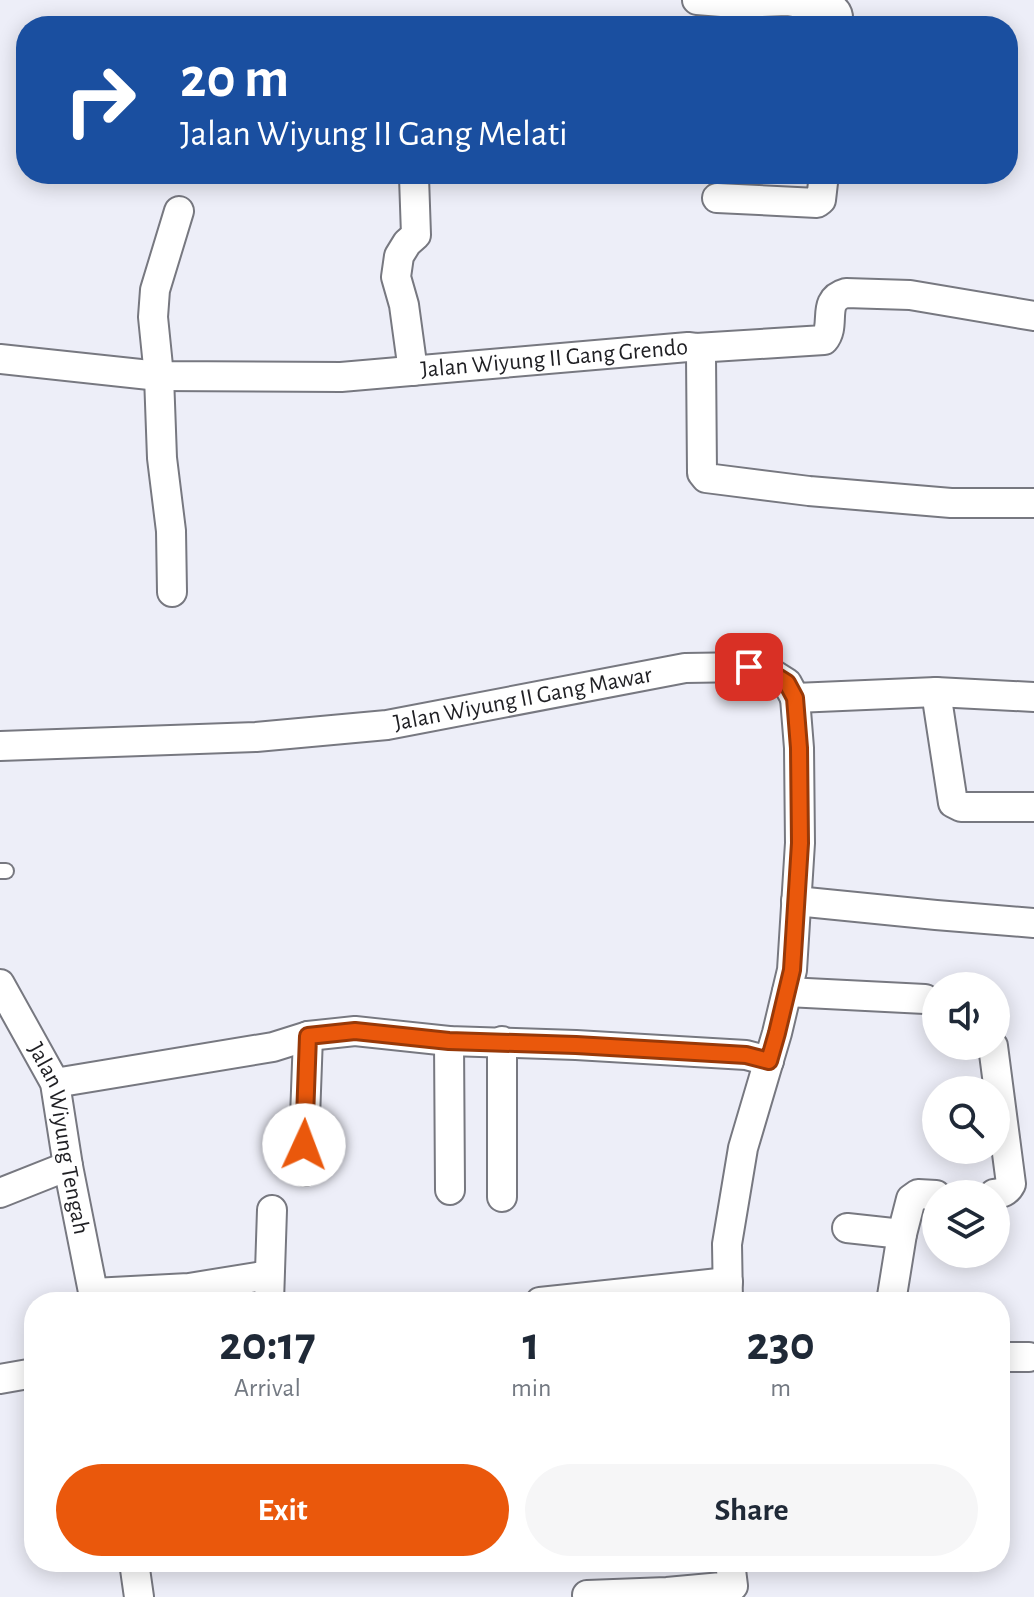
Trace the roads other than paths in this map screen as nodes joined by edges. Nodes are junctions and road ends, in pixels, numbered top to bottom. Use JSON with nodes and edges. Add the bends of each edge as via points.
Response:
{"nodes":[{"id":1,"x":697,"y":0,"type":"edge"},
{"id":2,"x":839,"y":16,"type":"edge"},
{"id":3,"x":414,"y":184,"type":"edge"},
{"id":4,"x":823,"y":184,"type":"edge"},
{"id":5,"x":717,"y":198,"type":"dead end"},
{"id":6,"x":179,"y":211,"type":"dead end"},
{"id":7,"x":1034,"y":316,"type":"edge"},
{"id":8,"x":696,"y":348,"type":"junction"},
{"id":9,"x":0,"y":359,"type":"edge"},
{"id":10,"x":413,"y":371,"type":"junction"},
{"id":11,"x":159,"y":376,"type":"junction"},
{"id":12,"x":1034,"y":503,"type":"edge"},
{"id":13,"x":172,"y":592,"type":"dead end"},
{"id":14,"x":936,"y":692,"type":"junction"},
{"id":15,"x":1034,"y":697,"type":"edge"},
{"id":16,"x":795,"y":698,"type":"junction"},
{"id":17,"x":0,"y":746,"type":"edge"},
{"id":18,"x":1034,"y":807,"type":"edge"},
{"id":19,"x":796,"y":901,"type":"junction"},
{"id":20,"x":1034,"y":923,"type":"edge"},
{"id":21,"x":0,"y":984,"type":"edge"},
{"id":22,"x":787,"y":992,"type":"junction"},
{"id":23,"x":922,"y":999,"type":"edge"},
{"id":24,"x":308,"y":1036,"type":"junction"},
{"id":25,"x":449,"y":1041,"type":"junction"},
{"id":26,"x":502,"y":1041,"type":"junction"},
{"id":27,"x":995,"y":1060,"type":"edge"},
{"id":28,"x":769,"y":1061,"type":"junction"},
{"id":29,"x":55,"y":1083,"type":"junction"},
{"id":30,"x":68,"y":1166,"type":"junction"},
{"id":31,"x":305,"y":1171,"type":"dead end"},
{"id":32,"x":1010,"y":1186,"type":"edge"},
{"id":33,"x":450,"y":1190,"type":"dead end"},
{"id":34,"x":0,"y":1193,"type":"edge"},
{"id":35,"x":922,"y":1194,"type":"edge"},
{"id":36,"x":502,"y":1197,"type":"dead end"},
{"id":37,"x":272,"y":1210,"type":"dead end"},
{"id":38,"x":847,"y":1228,"type":"dead end"},
{"id":39,"x":902,"y":1234,"type":"junction"},
{"id":40,"x":269,"y":1288,"type":"edge"},
{"id":41,"x":93,"y":1292,"type":"edge"},
{"id":42,"x":151,"y":1292,"type":"edge"},
{"id":43,"x":728,"y":1292,"type":"edge"},
{"id":44,"x":893,"y":1292,"type":"edge"},
{"id":45,"x":1010,"y":1357,"type":"edge"},
{"id":46,"x":1029,"y":1357,"type":"dead end"},
{"id":47,"x":24,"y":1375,"type":"edge"},
{"id":48,"x":0,"y":1379,"type":"edge"},
{"id":49,"x":135,"y":1572,"type":"edge"},
{"id":50,"x":732,"y":1574,"type":"edge"},
{"id":51,"x":587,"y":1595,"type":"edge"},
{"id":52,"x":139,"y":1597,"type":"edge"}],
"edges":[{"from":1,"to":2,"type":"street","via":[[787,1],[831,8]]},
{"from":3,"to":10,"type":"street","via":[[416,235],[399,256],[396,277]]},
{"from":4,"to":5,"type":"street","via":[[817,203]]},
{"from":6,"to":11,"type":"street","via":[[155,290]]},
{"from":7,"to":8,"type":"street","via":[[910,295],[846,293],[831,305],[824,340]]},
{"from":8,"to":10,"type":"street","name":"Jalan Wiyung II Gang Grendo"},
{"from":8,"to":12,"type":"street","name":"Jalan Wiyung II Gang Grendo","via":[[701,356],[706,478],[935,502]]},
{"from":9,"to":11,"type":"street","name":"Jalan Wiyung II Gang Grendo"},
{"from":10,"to":11,"type":"street","name":"Jalan Wiyung II Gang Grendo","via":[[341,377]]},
{"from":11,"to":13,"type":"street"},
{"from":14,"to":15,"type":"street"},
{"from":14,"to":16,"type":"street"},
{"from":14,"to":18,"type":"street","via":[[953,803]]},
{"from":16,"to":17,"type":"street","name":"Jalan Wiyung II Gang Mawar","via":[[787,683],[768,671],[685,668],[387,725],[256,737]]},
{"from":16,"to":19,"type":"street","via":[[800,843]]},
{"from":19,"to":20,"type":"street"},
{"from":19,"to":22,"type":"street"},
{"from":21,"to":29,"type":"street","name":"Jalan Wiyung Tengah"},
{"from":22,"to":23,"type":"street"},
{"from":22,"to":28,"type":"street"},
{"from":24,"to":25,"type":"street","via":[[355,1031]]},
{"from":24,"to":29,"type":"street","via":[[273,1047]]},
{"from":24,"to":31,"type":"street"},
{"from":25,"to":26,"type":"street"},
{"from":25,"to":33,"type":"street"},
{"from":26,"to":28,"type":"street","via":[[746,1055]]},
{"from":26,"to":36,"type":"street"},
{"from":27,"to":32,"type":"street"},
{"from":28,"to":43,"type":"street","via":[[743,1148],[727,1244]]},
{"from":29,"to":30,"type":"street","name":"Jalan Wiyung Tengah"},
{"from":30,"to":34,"type":"street"},
{"from":30,"to":41,"type":"street","name":"Jalan Wiyung Tengah"},
{"from":35,"to":39,"type":"street","via":[[911,1199]]},
{"from":37,"to":40,"type":"street"},
{"from":38,"to":39,"type":"street"},
{"from":39,"to":44,"type":"street"},
{"from":40,"to":42,"type":"street"},
{"from":45,"to":46,"type":"street"},
{"from":47,"to":48,"type":"street"},
{"from":49,"to":52,"type":"street"},
{"from":50,"to":51,"type":"street","via":[[667,1592]]}]}
